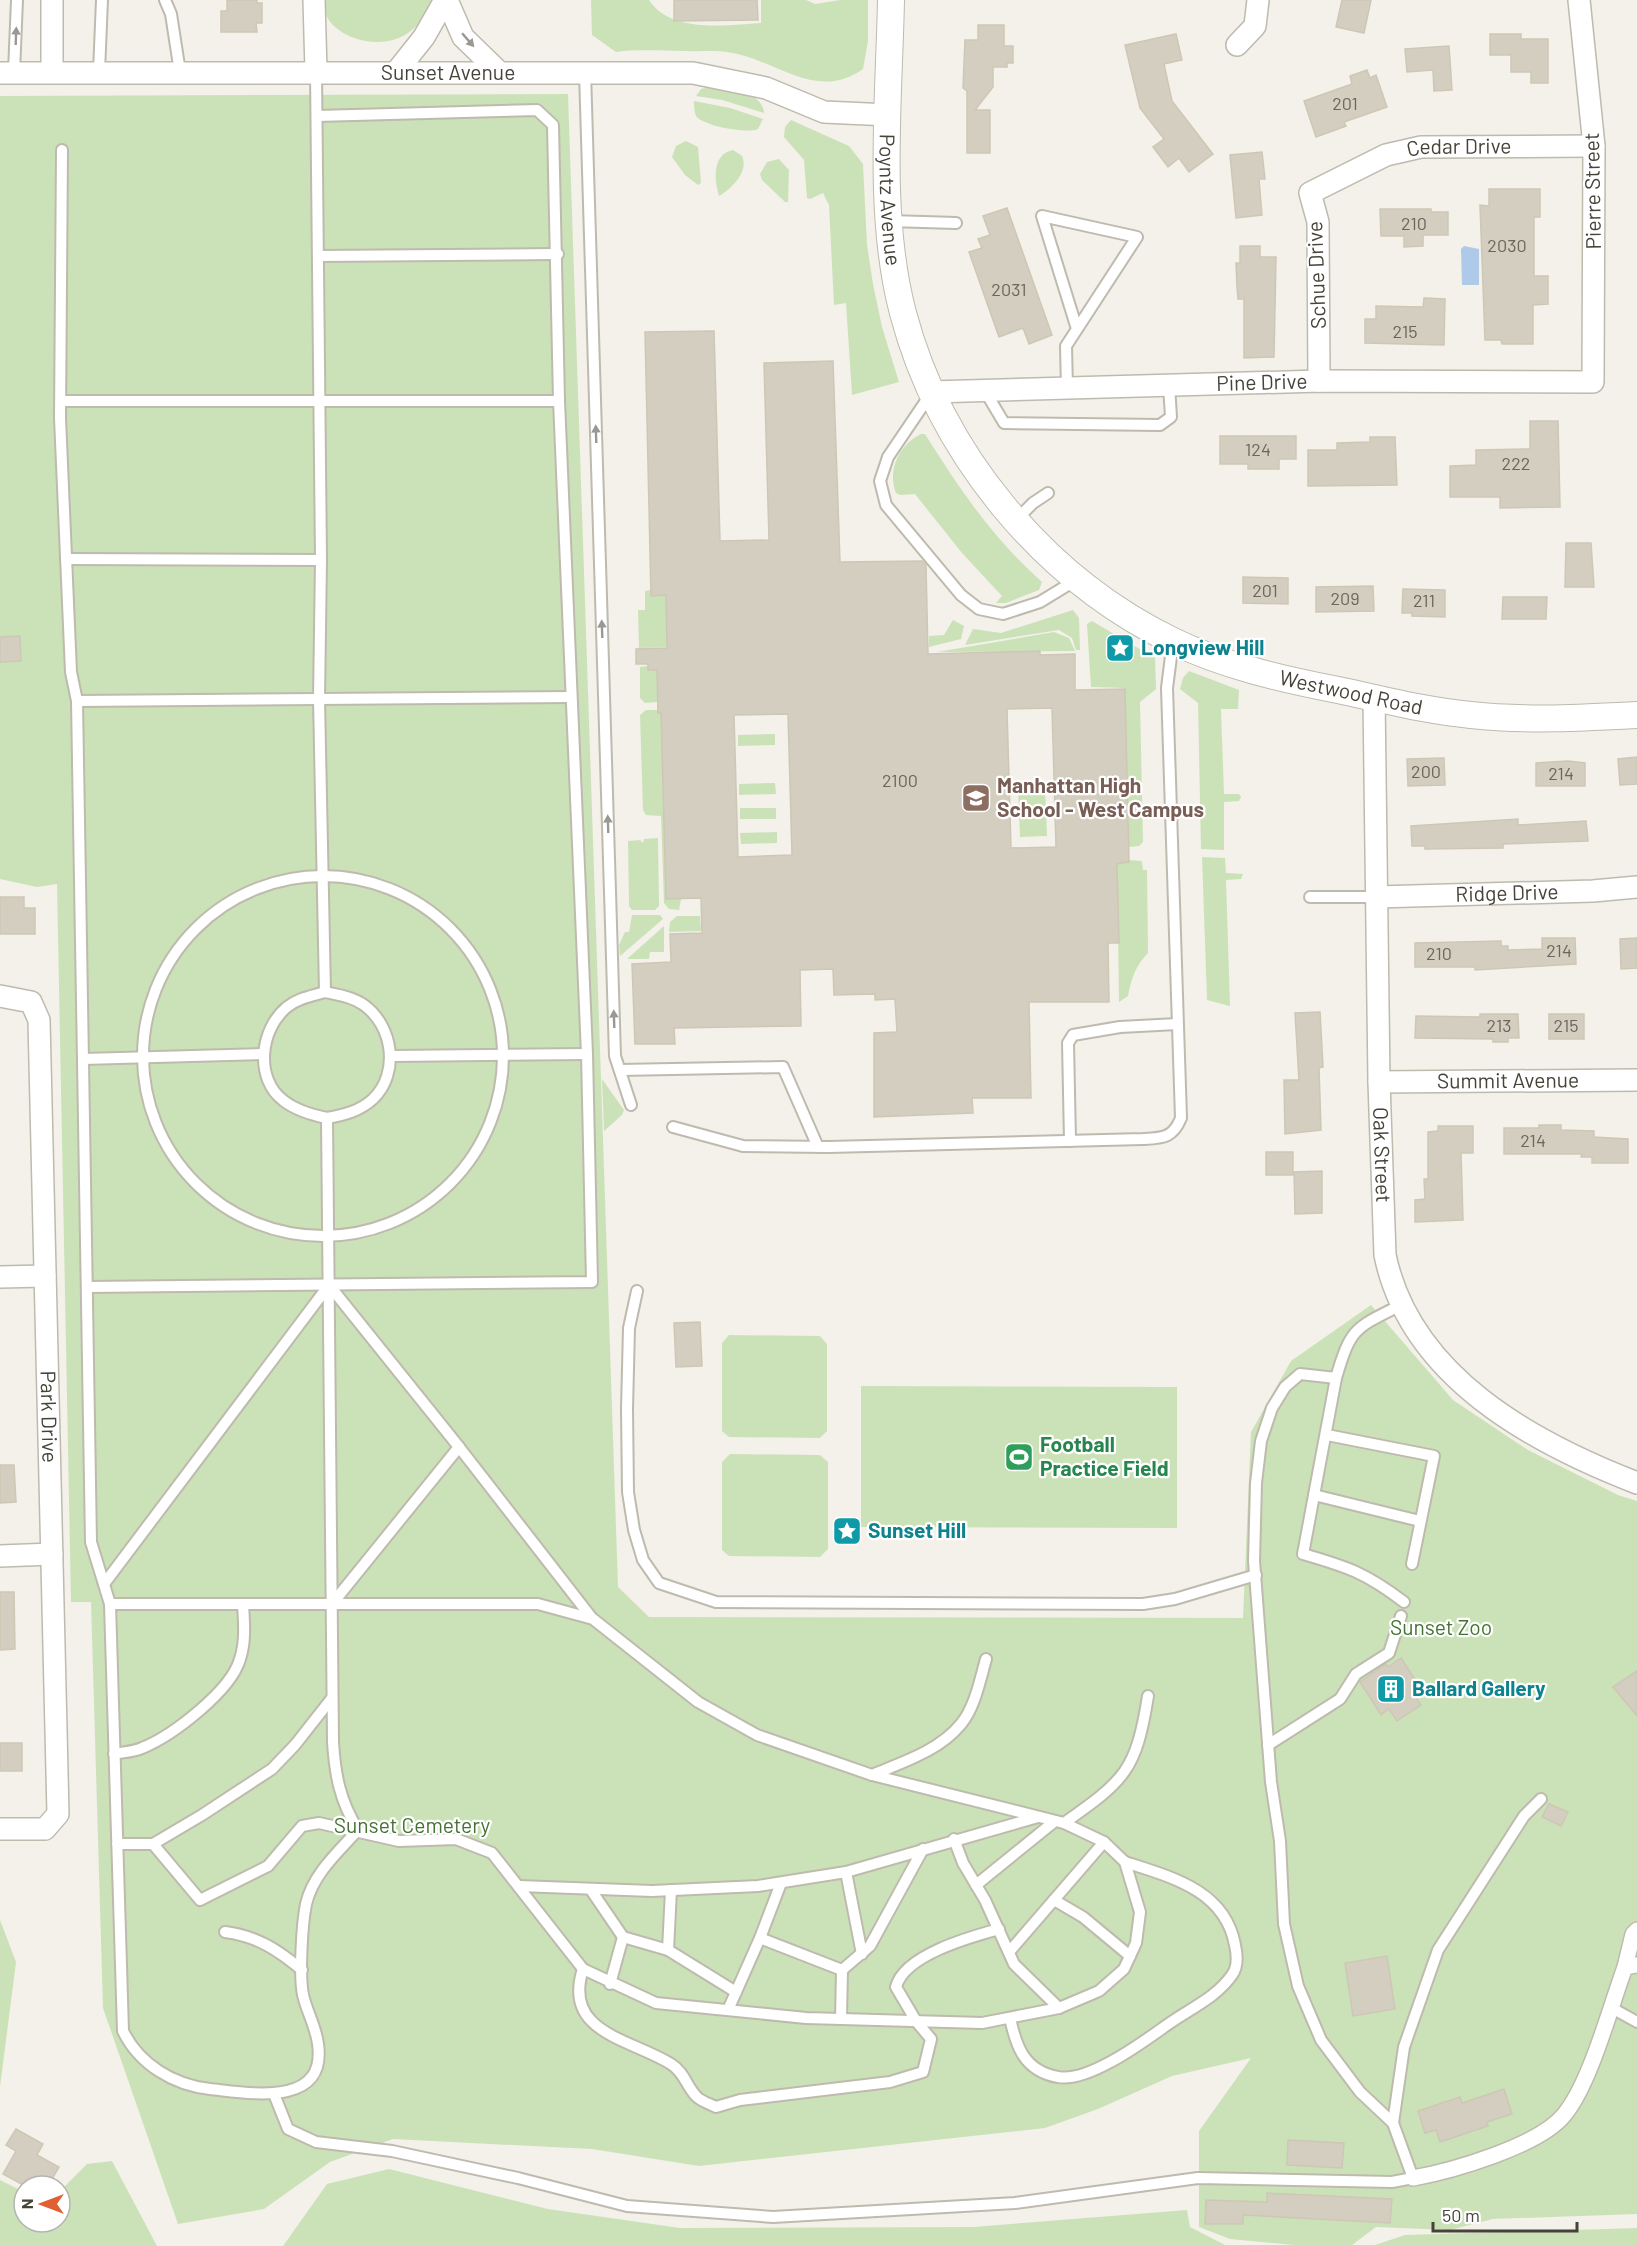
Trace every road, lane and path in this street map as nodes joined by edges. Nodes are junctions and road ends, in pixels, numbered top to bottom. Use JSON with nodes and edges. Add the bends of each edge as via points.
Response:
{"nodes":[{"id":1,"x":17,"y":0,"type":"edge"},
{"id":2,"x":52,"y":0,"type":"edge"},
{"id":3,"x":102,"y":0,"type":"edge"},
{"id":4,"x":165,"y":0,"type":"edge"},
{"id":5,"x":314,"y":0,"type":"edge"},
{"id":6,"x":446,"y":0,"type":"edge"},
{"id":7,"x":891,"y":0,"type":"edge"},
{"id":8,"x":1258,"y":0,"type":"edge"},
{"id":9,"x":1579,"y":0,"type":"edge"},
{"id":10,"x":1237,"y":45,"type":"dead end"},
{"id":11,"x":316,"y":71,"type":"junction"},
{"id":12,"x":397,"y":71,"type":"junction"},
{"id":13,"x":52,"y":72,"type":"junction"},
{"id":14,"x":99,"y":72,"type":"junction"},
{"id":15,"x":180,"y":72,"type":"junction"},
{"id":16,"x":500,"y":72,"type":"junction"},
{"id":17,"x":585,"y":72,"type":"junction"},
{"id":18,"x":7,"y":73,"type":"edge"},
{"id":19,"x":889,"y":115,"type":"junction"},
{"id":20,"x":317,"y":116,"type":"junction"},
{"id":21,"x":1594,"y":147,"type":"junction"},
{"id":22,"x":62,"y":150,"type":"dead end"},
{"id":23,"x":1331,"y":183,"type":"joint"},
{"id":24,"x":890,"y":221,"type":"junction"},
{"id":25,"x":956,"y":223,"type":"dead end"},
{"id":26,"x":558,"y":254,"type":"junction"},
{"id":27,"x":318,"y":256,"type":"junction"},
{"id":28,"x":1077,"y":329,"type":"junction"},
{"id":29,"x":1319,"y":381,"type":"junction"},
{"id":30,"x":1593,"y":382,"type":"joint"},
{"id":31,"x":1169,"y":385,"type":"junction"},
{"id":32,"x":1067,"y":388,"type":"junction"},
{"id":33,"x":985,"y":390,"type":"junction"},
{"id":34,"x":932,"y":392,"type":"junction"},
{"id":35,"x":320,"y":400,"type":"junction"},
{"id":36,"x":559,"y":400,"type":"junction"},
{"id":37,"x":61,"y":401,"type":"junction"},
{"id":38,"x":1048,"y":493,"type":"dead end"},
{"id":39,"x":1016,"y":520,"type":"junction"},
{"id":40,"x":66,"y":559,"type":"junction"},
{"id":41,"x":321,"y":560,"type":"junction"},
{"id":42,"x":1077,"y":580,"type":"junction"},
{"id":43,"x":1173,"y":641,"type":"junction"},
{"id":44,"x":571,"y":697,"type":"junction"},
{"id":45,"x":1374,"y":697,"type":"junction"},
{"id":46,"x":319,"y":699,"type":"junction"},
{"id":47,"x":77,"y":701,"type":"junction"},
{"id":48,"x":1637,"y":715,"type":"edge"},
{"id":49,"x":322,"y":876,"type":"junction"},
{"id":50,"x":1637,"y":887,"type":"edge"},
{"id":51,"x":1310,"y":897,"type":"dead end"},
{"id":52,"x":1377,"y":897,"type":"junction"},
{"id":53,"x":325,"y":992,"type":"junction"},
{"id":54,"x":0,"y":996,"type":"edge"},
{"id":55,"x":1177,"y":1024,"type":"junction"},
{"id":56,"x":264,"y":1054,"type":"junction"},
{"id":57,"x":587,"y":1054,"type":"junction"},
{"id":58,"x":503,"y":1055,"type":"junction"},
{"id":59,"x":392,"y":1056,"type":"junction"},
{"id":60,"x":144,"y":1057,"type":"junction"},
{"id":61,"x":83,"y":1059,"type":"junction"},
{"id":62,"x":621,"y":1073,"type":"junction"},
{"id":63,"x":1637,"y":1080,"type":"edge"},
{"id":64,"x":1379,"y":1082,"type":"junction"},
{"id":65,"x":631,"y":1105,"type":"dead end"},
{"id":66,"x":327,"y":1118,"type":"junction"},
{"id":67,"x":673,"y":1127,"type":"dead end"},
{"id":68,"x":1070,"y":1141,"type":"junction"},
{"id":69,"x":818,"y":1148,"type":"junction"},
{"id":70,"x":328,"y":1236,"type":"junction"},
{"id":71,"x":45,"y":1276,"type":"junction"},
{"id":72,"x":0,"y":1277,"type":"edge"},
{"id":73,"x":329,"y":1285,"type":"junction"},
{"id":74,"x":87,"y":1287,"type":"junction"},
{"id":75,"x":637,"y":1291,"type":"dead end"},
{"id":76,"x":1401,"y":1305,"type":"junction"},
{"id":77,"x":1336,"y":1378,"type":"junction"},
{"id":78,"x":1327,"y":1435,"type":"junction"},
{"id":79,"x":459,"y":1447,"type":"junction"},
{"id":80,"x":1637,"y":1483,"type":"edge"},
{"id":81,"x":1314,"y":1495,"type":"junction"},
{"id":82,"x":1420,"y":1521,"type":"junction"},
{"id":83,"x":52,"y":1554,"type":"junction"},
{"id":84,"x":0,"y":1556,"type":"edge"},
{"id":85,"x":1412,"y":1564,"type":"dead end"},
{"id":86,"x":1256,"y":1575,"type":"junction"},
{"id":87,"x":104,"y":1584,"type":"junction"},
{"id":88,"x":1404,"y":1602,"type":"dead end"},
{"id":89,"x":110,"y":1604,"type":"junction"},
{"id":90,"x":243,"y":1604,"type":"junction"},
{"id":91,"x":332,"y":1604,"type":"junction"},
{"id":92,"x":1401,"y":1616,"type":"dead end"},
{"id":93,"x":593,"y":1619,"type":"junction"},
{"id":94,"x":986,"y":1659,"type":"dead end"},
{"id":95,"x":1148,"y":1696,"type":"dead end"},
{"id":96,"x":332,"y":1698,"type":"junction"},
{"id":97,"x":1268,"y":1745,"type":"junction"},
{"id":98,"x":114,"y":1754,"type":"junction"},
{"id":99,"x":872,"y":1775,"type":"junction"},
{"id":100,"x":1541,"y":1799,"type":"dead end"},
{"id":101,"x":1039,"y":1816,"type":"junction"},
{"id":102,"x":1060,"y":1822,"type":"junction"},
{"id":103,"x":0,"y":1829,"type":"edge"},
{"id":104,"x":358,"y":1830,"type":"junction"},
{"id":105,"x":954,"y":1839,"type":"junction"},
{"id":106,"x":1104,"y":1842,"type":"junction"},
{"id":107,"x":117,"y":1844,"type":"junction"},
{"id":108,"x":153,"y":1844,"type":"junction"},
{"id":109,"x":923,"y":1849,"type":"junction"},
{"id":110,"x":1125,"y":1862,"type":"junction"},
{"id":111,"x":846,"y":1872,"type":"junction"},
{"id":112,"x":781,"y":1883,"type":"junction"},
{"id":113,"x":976,"y":1885,"type":"junction"},
{"id":114,"x":519,"y":1886,"type":"junction"},
{"id":115,"x":591,"y":1890,"type":"junction"},
{"id":116,"x":671,"y":1890,"type":"junction"},
{"id":117,"x":1054,"y":1900,"type":"junction"},
{"id":118,"x":999,"y":1929,"type":"junction"},
{"id":119,"x":1637,"y":1930,"type":"edge"},
{"id":120,"x":225,"y":1932,"type":"dead end"},
{"id":121,"x":623,"y":1937,"type":"junction"},
{"id":122,"x":760,"y":1938,"type":"junction"},
{"id":123,"x":668,"y":1950,"type":"junction"},
{"id":124,"x":1009,"y":1953,"type":"junction"},
{"id":125,"x":862,"y":1954,"type":"junction"},
{"id":126,"x":1130,"y":1956,"type":"junction"},
{"id":127,"x":1631,"y":1966,"type":"edge"},
{"id":128,"x":583,"y":1969,"type":"junction"},
{"id":129,"x":302,"y":1970,"type":"junction"},
{"id":130,"x":842,"y":1970,"type":"junction"},
{"id":131,"x":610,"y":1984,"type":"junction"},
{"id":132,"x":736,"y":1992,"type":"junction"},
{"id":133,"x":1610,"y":2007,"type":"junction"},
{"id":134,"x":1059,"y":2008,"type":"junction"},
{"id":135,"x":728,"y":2010,"type":"junction"},
{"id":136,"x":1010,"y":2018,"type":"junction"},
{"id":137,"x":841,"y":2019,"type":"junction"},
{"id":138,"x":916,"y":2021,"type":"junction"},
{"id":139,"x":1637,"y":2022,"type":"edge"},
{"id":140,"x":274,"y":2094,"type":"junction"},
{"id":141,"x":1393,"y":2122,"type":"junction"},
{"id":142,"x":1413,"y":2178,"type":"junction"}],
"edges":[{"from":18,"to":1,"type":"lane","one_way":true},
{"from":2,"to":13,"type":"street"},
{"from":3,"to":14,"type":"lane"},
{"from":4,"to":15,"type":"lane","via":[[171,14]]},
{"from":5,"to":11,"type":"street"},
{"from":6,"to":12,"type":"street"},
{"from":6,"to":16,"type":"street","one_way":true,"via":[[463,37]]},
{"from":7,"to":19,"type":"street","name":"Poyntz Avenue"},
{"from":8,"to":10,"type":"street","via":[[1255,26]]},
{"from":9,"to":21,"type":"street","name":"Pierre Street"},
{"from":11,"to":12,"type":"street","name":"Sunset Avenue"},
{"from":11,"to":15,"type":"street","name":"Sunset Avenue"},
{"from":11,"to":20,"type":"lane"},
{"from":12,"to":16,"type":"street","name":"Sunset Avenue"},
{"from":13,"to":14,"type":"street","name":"Sunset Avenue"},
{"from":13,"to":18,"type":"street","name":"Sunset Avenue"},
{"from":14,"to":15,"type":"street","name":"Sunset Avenue"},
{"from":16,"to":17,"type":"street","name":"Sunset Avenue"},
{"from":17,"to":19,"type":"street","name":"Sunset Avenue","via":[[693,73],[766,88],[824,112]]},
{"from":62,"to":17,"type":"lane","one_way":true,"via":[[614,1045]]},
{"from":19,"to":24,"type":"street","name":"Poyntz Avenue"},
{"from":20,"to":26,"type":"lane","via":[[537,110],[553,125],[555,135]]},
{"from":20,"to":27,"type":"lane"},
{"from":21,"to":23,"type":"street","name":"Cedar Drive","via":[[1421,147],[1386,155]]},
{"from":21,"to":30,"type":"street","name":"Pierre Street"},
{"from":22,"to":37,"type":"lane"},
{"from":23,"to":29,"type":"street","name":"Schue Drive","via":[[1310,193],[1318,222]]},
{"from":24,"to":25,"type":"lane"},
{"from":24,"to":34,"type":"street","name":"Poyntz Avenue","via":[[903,313]]},
{"from":26,"to":27,"type":"lane"},
{"from":26,"to":36,"type":"lane"},
{"from":27,"to":35,"type":"lane"},
{"from":28,"to":28,"type":"lane","via":[[1137,237],[1042,216],[1074,318]]},
{"from":28,"to":32,"type":"lane","via":[[1066,346]]},
{"from":29,"to":30,"type":"street","name":"Pine Drive"},
{"from":29,"to":31,"type":"street","name":"Pine Drive"},
{"from":31,"to":32,"type":"street","name":"Pine Drive"},
{"from":31,"to":33,"type":"lane","via":[[1171,417],[1160,425],[1004,423]]},
{"from":32,"to":33,"type":"street","name":"Pine Drive"},
{"from":33,"to":34,"type":"street","name":"Pine Drive"},
{"from":34,"to":39,"type":"street","name":"Westwood Road","via":[[946,423],[986,486]]},
{"from":34,"to":42,"type":"lane","via":[[888,457],[880,481],[886,505],[961,595],[979,609],[1003,614],[1040,602]]},
{"from":35,"to":36,"type":"lane"},
{"from":35,"to":37,"type":"lane"},
{"from":35,"to":41,"type":"lane"},
{"from":36,"to":44,"type":"lane"},
{"from":37,"to":40,"type":"lane"},
{"from":38,"to":39,"type":"lane"},
{"from":39,"to":42,"type":"street","name":"Westwood Road"},
{"from":40,"to":41,"type":"lane"},
{"from":40,"to":47,"type":"lane","via":[[71,672]]},
{"from":41,"to":46,"type":"lane"},
{"from":42,"to":43,"type":"street","name":"Westwood Road"},
{"from":43,"to":45,"type":"street","name":"Westwood Road","via":[[1271,676]]},
{"from":43,"to":55,"type":"lane","via":[[1167,688]]},
{"from":44,"to":46,"type":"lane"},
{"from":44,"to":57,"type":"lane"},
{"from":45,"to":48,"type":"street","name":"Westwood Road","via":[[1470,715]]},
{"from":45,"to":52,"type":"street","name":"Oak Street"},
{"from":46,"to":47,"type":"lane"},
{"from":46,"to":49,"type":"lane"},
{"from":47,"to":61,"type":"lane"},
{"from":49,"to":53,"type":"lane"},
{"from":49,"to":58,"type":"lane","via":[[346,877],[391,889],[412,899],[450,928],[472,955],[489,986]]},
{"from":49,"to":60,"type":"lane","via":[[299,877],[254,890],[196,929],[167,967],[157,988],[145,1034]]},
{"from":50,"to":52,"type":"street","name":"Ridge Drive"},
{"from":51,"to":52,"type":"lane"},
{"from":52,"to":64,"type":"street","name":"Oak Street"},
{"from":53,"to":56,"type":"lane","via":[[298,1000],[279,1015],[270,1029]]},
{"from":53,"to":59,"type":"lane","via":[[367,1007],[383,1027]]},
{"from":54,"to":71,"type":"street","name":"Park Drive","via":[[31,1002],[39,1020]]},
{"from":55,"to":68,"type":"lane","via":[[1120,1027],[1073,1035],[1068,1043]]},
{"from":55,"to":68,"type":"lane","via":[[1180,1118],[1175,1131],[1166,1137]]},
{"from":56,"to":60,"type":"lane"},
{"from":56,"to":66,"type":"lane","via":[[265,1073],[283,1101],[310,1115]]},
{"from":57,"to":58,"type":"lane"},
{"from":57,"to":73,"type":"lane","via":[[592,1282]]},
{"from":58,"to":59,"type":"lane"},
{"from":58,"to":70,"type":"lane","via":[[502,1078],[490,1124],[480,1145],[451,1183],[393,1222],[371,1230]]},
{"from":59,"to":66,"type":"lane","via":[[374,1098],[346,1115]]},
{"from":60,"to":61,"type":"lane"},
{"from":60,"to":70,"type":"lane","via":[[158,1126],[197,1185],[256,1223],[301,1235]]},
{"from":61,"to":74,"type":"lane"},
{"from":62,"to":65,"type":"lane"},
{"from":62,"to":69,"type":"lane","via":[[783,1067]]},
{"from":63,"to":64,"type":"street","name":"Summit Avenue"},
{"from":64,"to":76,"type":"street","name":"Oak Street","via":[[1385,1255]]},
{"from":66,"to":70,"type":"lane"},
{"from":67,"to":69,"type":"lane","via":[[743,1146]]},
{"from":68,"to":69,"type":"lane"},
{"from":70,"to":73,"type":"lane"},
{"from":71,"to":72,"type":"street"},
{"from":71,"to":83,"type":"street","name":"Park Drive"},
{"from":73,"to":74,"type":"lane"},
{"from":73,"to":79,"type":"lane"},
{"from":73,"to":87,"type":"lane"},
{"from":73,"to":91,"type":"lane"},
{"from":74,"to":87,"type":"lane","via":[[91,1542]]},
{"from":75,"to":86,"type":"lane","via":[[629,1328],[628,1492],[643,1560],[659,1583],[716,1602],[1143,1604],[1175,1599]]},
{"from":76,"to":77,"type":"lane","via":[[1353,1333]]},
{"from":76,"to":80,"type":"street","name":"Oak Street","via":[[1421,1342],[1474,1395],[1555,1446]]},
{"from":77,"to":78,"type":"lane"},
{"from":77,"to":86,"type":"lane","via":[[1300,1374],[1285,1387],[1272,1408],[1261,1441],[1256,1483]]},
{"from":78,"to":81,"type":"lane"},
{"from":78,"to":82,"type":"lane","via":[[1434,1456]]},
{"from":79,"to":91,"type":"lane"},
{"from":79,"to":93,"type":"lane"},
{"from":81,"to":82,"type":"lane"},
{"from":81,"to":88,"type":"lane","via":[[1303,1554],[1372,1578]]},
{"from":82,"to":85,"type":"lane"},
{"from":83,"to":84,"type":"street"},
{"from":83,"to":103,"type":"street","name":"Park Drive","via":[[58,1814],[45,1829]]},
{"from":86,"to":97,"type":"lane"},
{"from":87,"to":89,"type":"lane"},
{"from":89,"to":90,"type":"lane"},
{"from":89,"to":98,"type":"lane"},
{"from":90,"to":91,"type":"lane"},
{"from":90,"to":98,"type":"lane","via":[[244,1638],[240,1661],[231,1676],[210,1700],[170,1733],[140,1749]]},
{"from":91,"to":93,"type":"lane","via":[[537,1604]]},
{"from":91,"to":96,"type":"lane"},
{"from":92,"to":97,"type":"lane","via":[[1389,1653],[1356,1674],[1340,1699]]},
{"from":93,"to":99,"type":"lane","via":[[652,1669],[708,1708],[757,1735]]},
{"from":94,"to":99,"type":"lane","via":[[961,1724],[924,1752]]},
{"from":95,"to":102,"type":"lane","via":[[1141,1738],[1123,1776],[1105,1794]]},
{"from":96,"to":104,"type":"lane","via":[[336,1781],[346,1811]]},
{"from":96,"to":108,"type":"lane","via":[[272,1769]]},
{"from":97,"to":141,"type":"lane","via":[[1280,1841],[1284,1924],[1298,1986],[1321,2040],[1360,2092]]},
{"from":98,"to":107,"type":"lane"},
{"from":99,"to":101,"type":"lane"},
{"from":100,"to":141,"type":"lane","via":[[1524,1816],[1438,1950],[1404,2048]]},
{"from":101,"to":102,"type":"lane"},
{"from":101,"to":105,"type":"lane"},
{"from":102,"to":106,"type":"lane"},
{"from":102,"to":113,"type":"lane"},
{"from":104,"to":108,"type":"lane","via":[[319,1823],[302,1826],[268,1866],[200,1900]]},
{"from":104,"to":114,"type":"lane","via":[[399,1841],[456,1839],[492,1853]]},
{"from":104,"to":129,"type":"lane","via":[[319,1875],[311,1891],[306,1905]]},
{"from":105,"to":109,"type":"lane"},
{"from":105,"to":113,"type":"lane"},
{"from":106,"to":110,"type":"lane"},
{"from":106,"to":117,"type":"lane"},
{"from":107,"to":108,"type":"lane"},
{"from":107,"to":140,"type":"lane","via":[[123,2031],[131,2049],[180,2082],[200,2088]]},
{"from":109,"to":111,"type":"lane"},
{"from":109,"to":125,"type":"lane","via":[[882,1927]]},
{"from":110,"to":126,"type":"lane","via":[[1140,1912]]},
{"from":110,"to":136,"type":"lane","via":[[1185,1882],[1214,1902],[1227,1918],[1237,1955],[1234,1972],[1223,1987],[1139,2046],[1100,2068],[1059,2078],[1024,2058]]},
{"from":111,"to":112,"type":"lane"},
{"from":111,"to":125,"type":"lane"},
{"from":112,"to":116,"type":"lane"},
{"from":112,"to":122,"type":"lane"},
{"from":113,"to":118,"type":"lane"},
{"from":114,"to":115,"type":"lane"},
{"from":114,"to":128,"type":"lane"},
{"from":115,"to":116,"type":"lane"},
{"from":115,"to":121,"type":"lane"},
{"from":116,"to":123,"type":"lane"},
{"from":117,"to":124,"type":"lane"},
{"from":117,"to":126,"type":"lane","via":[[1083,1917]]},
{"from":118,"to":124,"type":"lane"},
{"from":118,"to":138,"type":"lane","via":[[931,1954],[898,1977],[896,1987]]},
{"from":119,"to":127,"type":"street","via":[[1633,1934]]},
{"from":120,"to":129,"type":"lane","via":[[247,1934],[277,1949]]},
{"from":121,"to":123,"type":"lane"},
{"from":121,"to":131,"type":"lane"},
{"from":122,"to":130,"type":"lane"},
{"from":122,"to":132,"type":"lane"},
{"from":123,"to":132,"type":"lane"},
{"from":124,"to":134,"type":"lane","via":[[1021,1972]]},
{"from":125,"to":130,"type":"lane"},
{"from":126,"to":134,"type":"lane","via":[[1124,1969],[1099,1991]]},
{"from":127,"to":133,"type":"street"},
{"from":128,"to":131,"type":"lane"},
{"from":128,"to":138,"type":"lane","via":[[577,1988],[590,2020],[612,2037],[671,2064],[683,2074],[696,2096],[716,2107],[740,2100],[890,2082],[923,2072],[931,2039]]},
{"from":129,"to":140,"type":"lane","via":[[303,1996],[318,2044],[318,2061],[311,2079],[294,2090]]},
{"from":130,"to":137,"type":"lane"},
{"from":131,"to":135,"type":"lane","via":[[656,2003]]},
{"from":132,"to":135,"type":"lane"},
{"from":133,"to":139,"type":"lane"},
{"from":133,"to":142,"type":"street","via":[[1579,2092],[1563,2116],[1539,2136],[1444,2172]]},
{"from":134,"to":136,"type":"lane"},
{"from":135,"to":137,"type":"lane"},
{"from":136,"to":138,"type":"lane","via":[[982,2023]]},
{"from":137,"to":138,"type":"lane"},
{"from":140,"to":142,"type":"lane","via":[[288,2129],[316,2142],[392,2151],[627,2206],[728,2214],[773,2217],[1015,2203],[1198,2178],[1392,2182]]},
{"from":141,"to":142,"type":"lane"}]}
